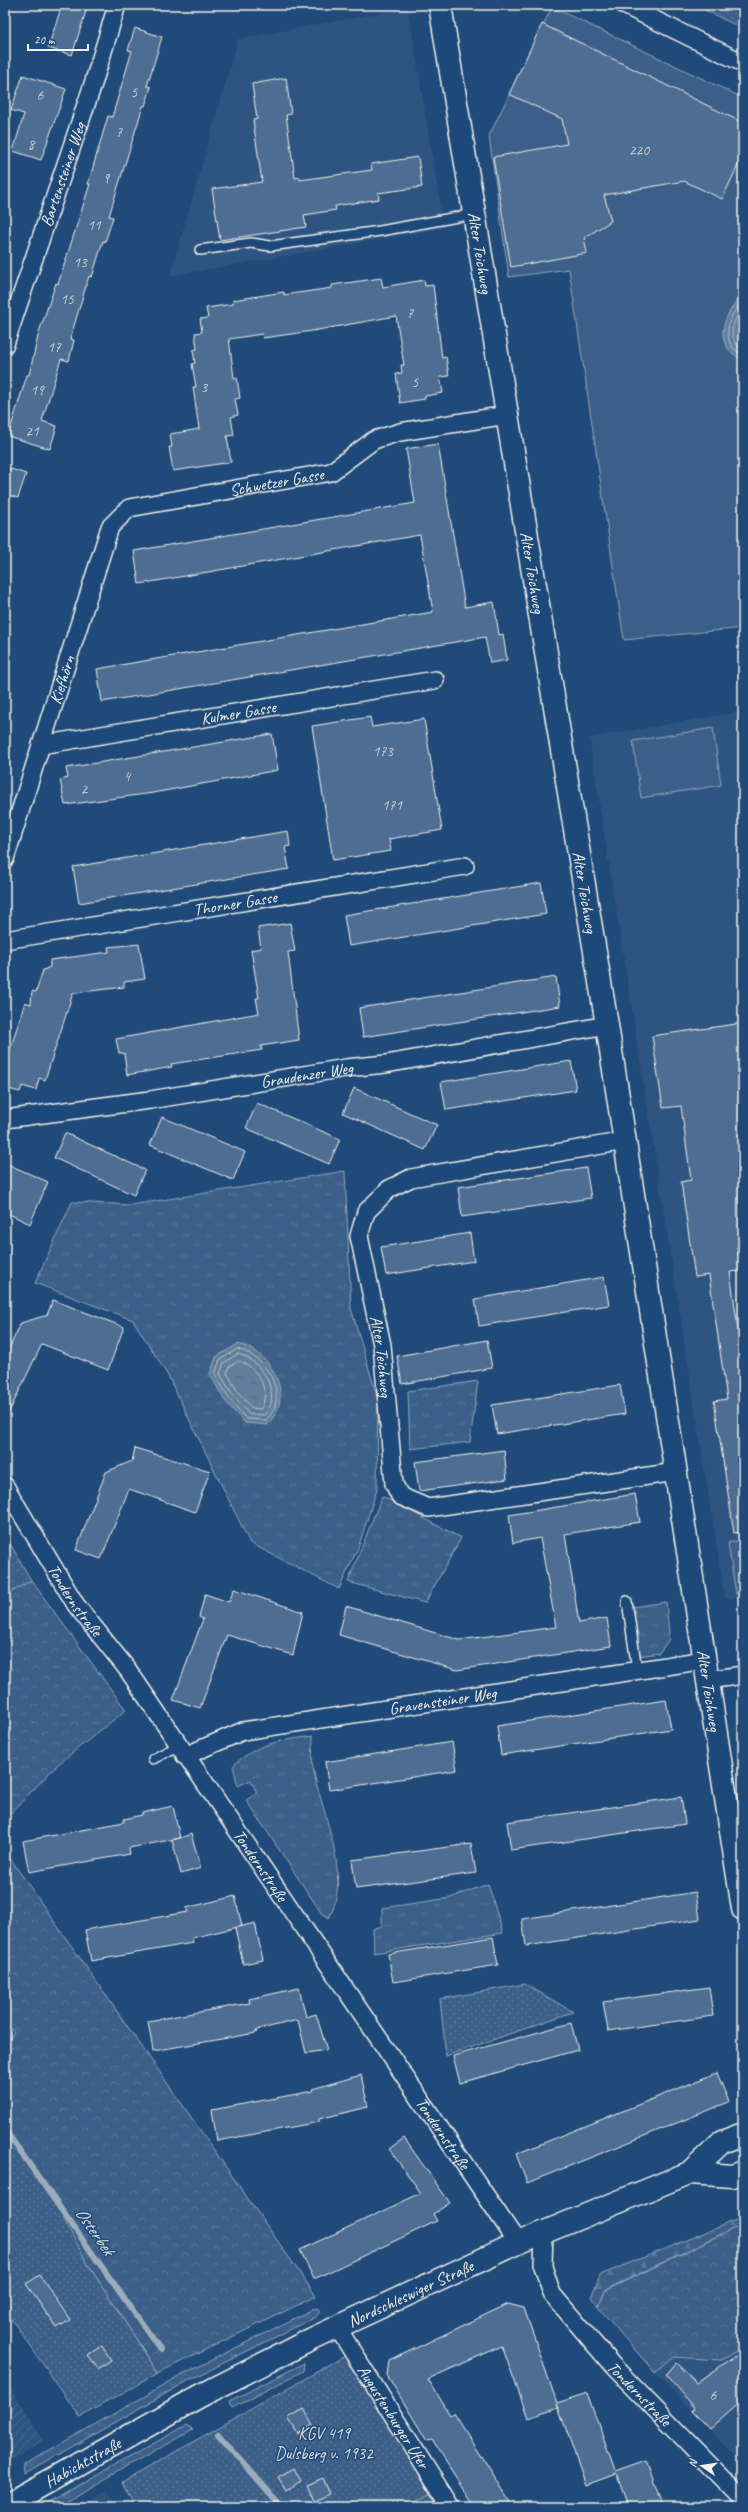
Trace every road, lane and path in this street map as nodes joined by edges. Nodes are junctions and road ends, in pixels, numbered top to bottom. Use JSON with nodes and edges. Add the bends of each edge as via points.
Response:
{"nodes":[{"id":1,"x":116,"y":5,"type":"edge"},
{"id":2,"x":440,"y":5,"type":"edge"},
{"id":3,"x":624,"y":5,"type":"edge"},
{"id":4,"x":743,"y":63,"type":"edge"},
{"id":5,"x":474,"y":214,"type":"junction"},
{"id":6,"x":200,"y":250,"type":"dead end"},
{"id":7,"x":9,"y":320,"type":"edge"},
{"id":8,"x":5,"y":344,"type":"edge"},
{"id":9,"x":507,"y":415,"type":"junction"},
{"id":10,"x":130,"y":508,"type":"joint"},
{"id":11,"x":435,"y":680,"type":"dead end"},
{"id":12,"x":41,"y":745,"type":"junction"},
{"id":13,"x":5,"y":859,"type":"edge"},
{"id":14,"x":465,"y":866,"type":"dead end"},
{"id":15,"x":5,"y":940,"type":"edge"},
{"id":16,"x":607,"y":1025,"type":"junction"},
{"id":17,"x":5,"y":1119,"type":"edge"},
{"id":18,"x":625,"y":1141,"type":"junction"},
{"id":19,"x":676,"y":1472,"type":"junction"},
{"id":20,"x":5,"y":1486,"type":"edge"},
{"id":21,"x":627,"y":1601,"type":"dead end"},
{"id":22,"x":636,"y":1670,"type":"junction"},
{"id":23,"x":706,"y":1670,"type":"junction"},
{"id":24,"x":743,"y":1674,"type":"edge"},
{"id":25,"x":181,"y":1751,"type":"junction"},
{"id":26,"x":153,"y":1759,"type":"dead end"},
{"id":27,"x":742,"y":1900,"type":"edge"},
{"id":28,"x":743,"y":2134,"type":"edge"},
{"id":29,"x":743,"y":2172,"type":"edge"},
{"id":30,"x":689,"y":2173,"type":"junction"},
{"id":31,"x":544,"y":2232,"type":"junction"},
{"id":32,"x":518,"y":2243,"type":"junction"},
{"id":33,"x":337,"y":2327,"type":"junction"},
{"id":34,"x":139,"y":2430,"type":"joint"},
{"id":35,"x":743,"y":2499,"type":"edge"},
{"id":36,"x":5,"y":2506,"type":"edge"},
{"id":37,"x":451,"y":2507,"type":"edge"}],
"edges":[{"from":1,"to":7,"type":"street","name":"Bartensteiner Weg","via":[[94,81]]},
{"from":2,"to":5,"type":"street","name":"Alter Teichweg"},
{"from":3,"to":4,"type":"street"},
{"from":5,"to":6,"type":"lane","via":[[380,231],[270,246],[251,243]]},
{"from":5,"to":9,"type":"street","name":"Alter Teichweg"},
{"from":7,"to":8,"type":"street","name":"Bartensteiner Weg"},
{"from":9,"to":10,"type":"street","name":"Schwetzer Gasse","via":[[400,432],[380,438],[331,472]]},
{"from":9,"to":16,"type":"street","name":"Alter Teichweg"},
{"from":10,"to":12,"type":"street","name":"Kiefhörn","via":[[110,527]]},
{"from":11,"to":12,"type":"street","name":"Kulmer Gasse"},
{"from":12,"to":13,"type":"street","name":"Kiefhörn"},
{"from":14,"to":15,"type":"street","name":"Thorner Gasse"},
{"from":16,"to":17,"type":"street","name":"Graudenzer Weg","via":[[386,1064]]},
{"from":16,"to":18,"type":"street","name":"Alter Teichweg"},
{"from":18,"to":19,"type":"street","name":"Alter Teichweg"},
{"from":18,"to":19,"type":"street","name":"Alter Teichweg","via":[[411,1178],[389,1189],[366,1212],[359,1236],[382,1345],[394,1484],[400,1496],[428,1508]]},
{"from":19,"to":23,"type":"street","name":"Alter Teichweg"},
{"from":20,"to":25,"type":"street","name":"Tondernstraße","via":[[76,1605],[128,1670]]},
{"from":21,"to":22,"type":"lane"},
{"from":22,"to":23,"type":"street","name":"Gravensteiner Weg"},
{"from":22,"to":25,"type":"street","name":"Gravensteiner Weg","via":[[243,1731]]},
{"from":23,"to":24,"type":"street","name":"Gravensteiner Weg"},
{"from":23,"to":27,"type":"street","name":"Alter Teichweg"},
{"from":25,"to":26,"type":"lane"},
{"from":25,"to":32,"type":"street","name":"Tondernstraße","via":[[326,1964],[389,2050]]},
{"from":28,"to":30,"type":"street","name":"Nordschleswiger Straße","via":[[722,2142]]},
{"from":29,"to":30,"type":"street","name":"Nordschleswiger Straße","via":[[733,2176]]},
{"from":30,"to":31,"type":"street","name":"Nordschleswiger Straße"},
{"from":31,"to":32,"type":"street","name":"Nordschleswiger Straße"},
{"from":31,"to":35,"type":"street","name":"Tondernstraße","via":[[544,2266],[552,2294],[613,2366]]},
{"from":32,"to":33,"type":"street","name":"Nordschleswiger Straße"},
{"from":33,"to":34,"type":"street","name":"Nordschleswiger Straße"},
{"from":33,"to":37,"type":"street","name":"Augustenburger Ufer"},
{"from":34,"to":36,"type":"street","name":"Habichtstraße"}]}
